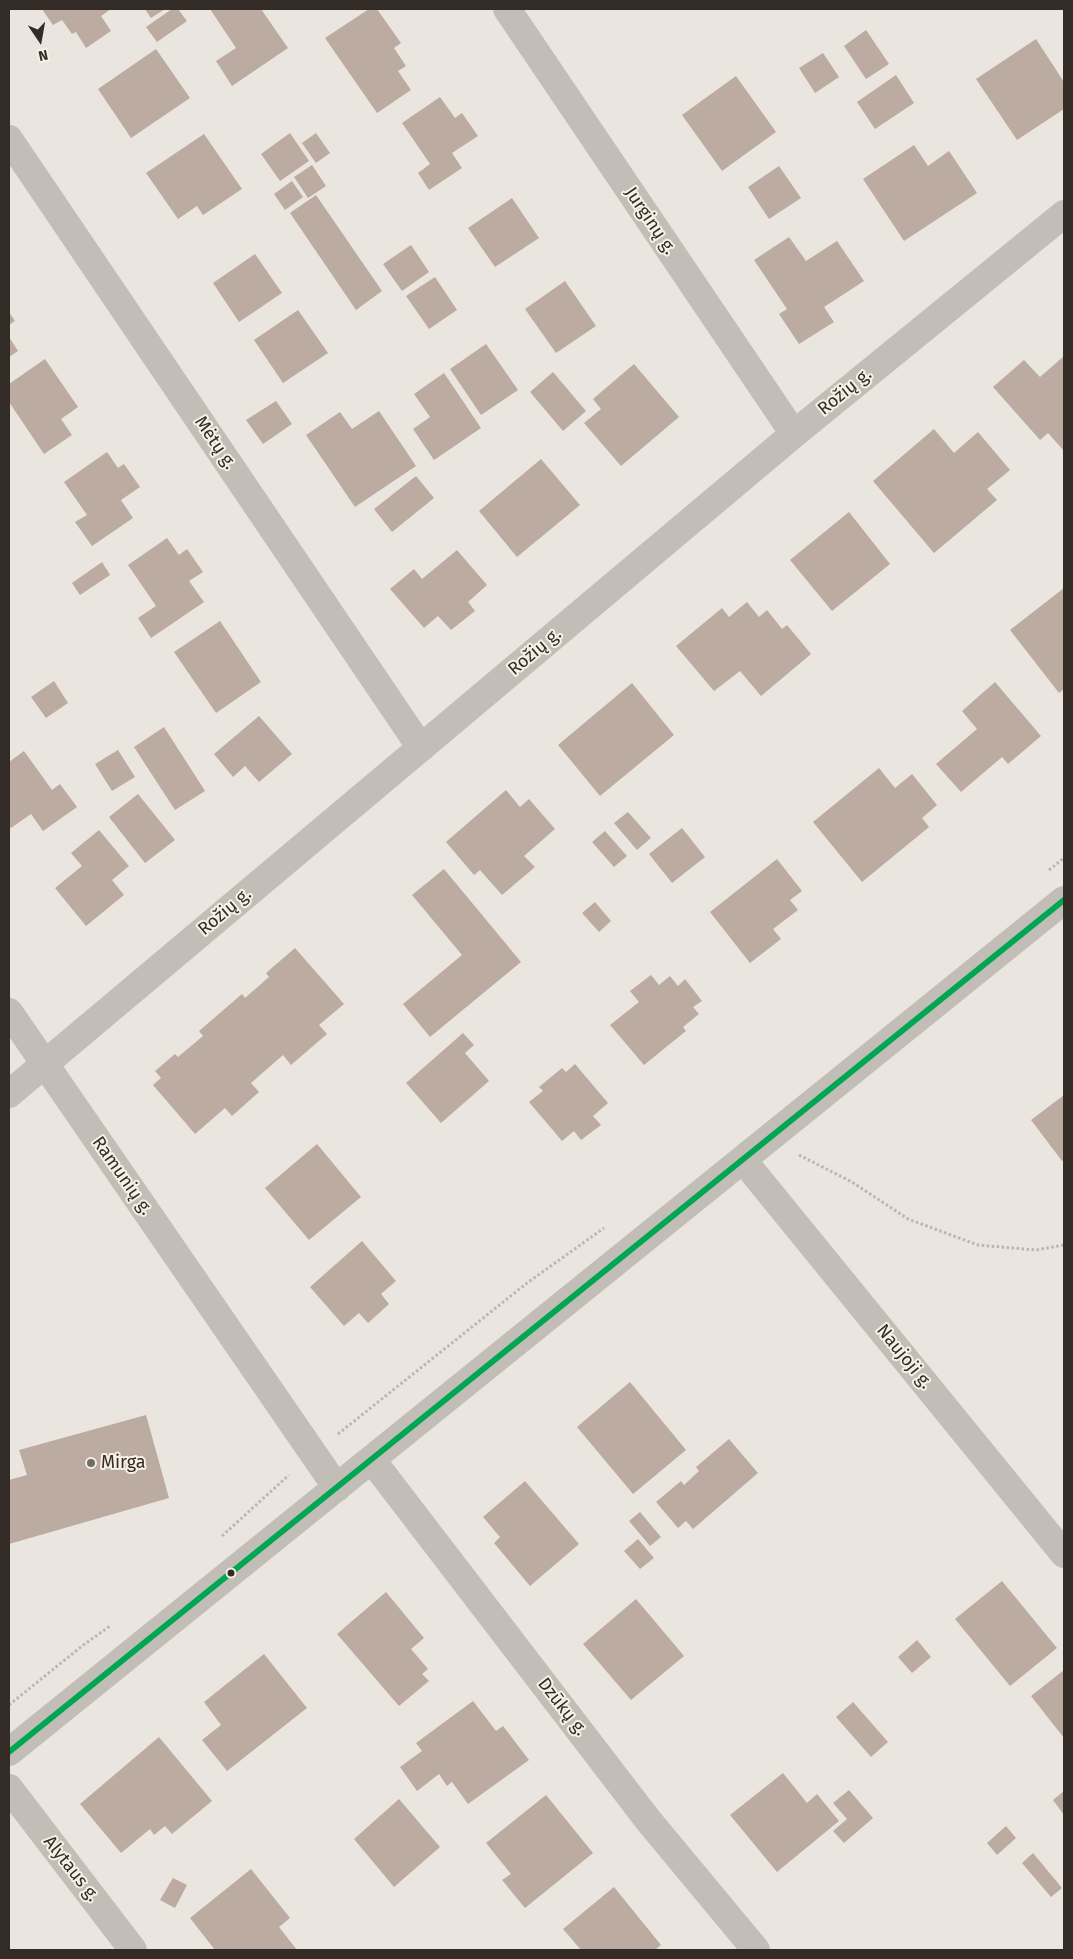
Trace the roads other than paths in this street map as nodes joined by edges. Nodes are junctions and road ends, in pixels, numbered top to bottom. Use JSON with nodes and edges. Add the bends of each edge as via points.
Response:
{"nodes":[{"id":1,"x":507,"y":9,"type":"edge"},
{"id":2,"x":9,"y":138,"type":"edge"},
{"id":3,"x":1064,"y":214,"type":"edge"},
{"id":4,"x":794,"y":434,"type":"junction"},
{"id":5,"x":421,"y":748,"type":"junction"},
{"id":6,"x":1064,"y":900,"type":"edge"},
{"id":7,"x":9,"y":1012,"type":"edge"},
{"id":8,"x":43,"y":1064,"type":"junction"},
{"id":9,"x":9,"y":1094,"type":"edge"},
{"id":10,"x":743,"y":1160,"type":"junction"},
{"id":11,"x":372,"y":1460,"type":"junction"},
{"id":12,"x":337,"y":1488,"type":"junction"},
{"id":13,"x":1064,"y":1554,"type":"edge"},
{"id":14,"x":9,"y":1752,"type":"edge"},
{"id":15,"x":9,"y":1788,"type":"edge"},
{"id":16,"x":133,"y":1950,"type":"edge"},
{"id":17,"x":756,"y":1950,"type":"edge"}],
"edges":[{"from":1,"to":4,"type":"street","name":"Jurginų g."},
{"from":2,"to":5,"type":"street","name":"Mėtų g."},
{"from":3,"to":4,"type":"street","name":"Rožių g."},
{"from":4,"to":5,"type":"street","name":"Rožių g."},
{"from":5,"to":8,"type":"street","name":"Rožių g."},
{"from":6,"to":10,"type":"street"},
{"from":7,"to":8,"type":"street","name":"Ramunių g."},
{"from":8,"to":9,"type":"street","name":"Rožių g."},
{"from":8,"to":12,"type":"street","name":"Ramunių g."},
{"from":10,"to":11,"type":"street"},
{"from":10,"to":13,"type":"street","name":"Naujoji g."},
{"from":11,"to":12,"type":"street"},
{"from":11,"to":17,"type":"street","name":"Dzūkų g.","via":[[642,1812]]},
{"from":12,"to":14,"type":"street"},
{"from":15,"to":16,"type":"street","name":"Alytaus g."}]}
